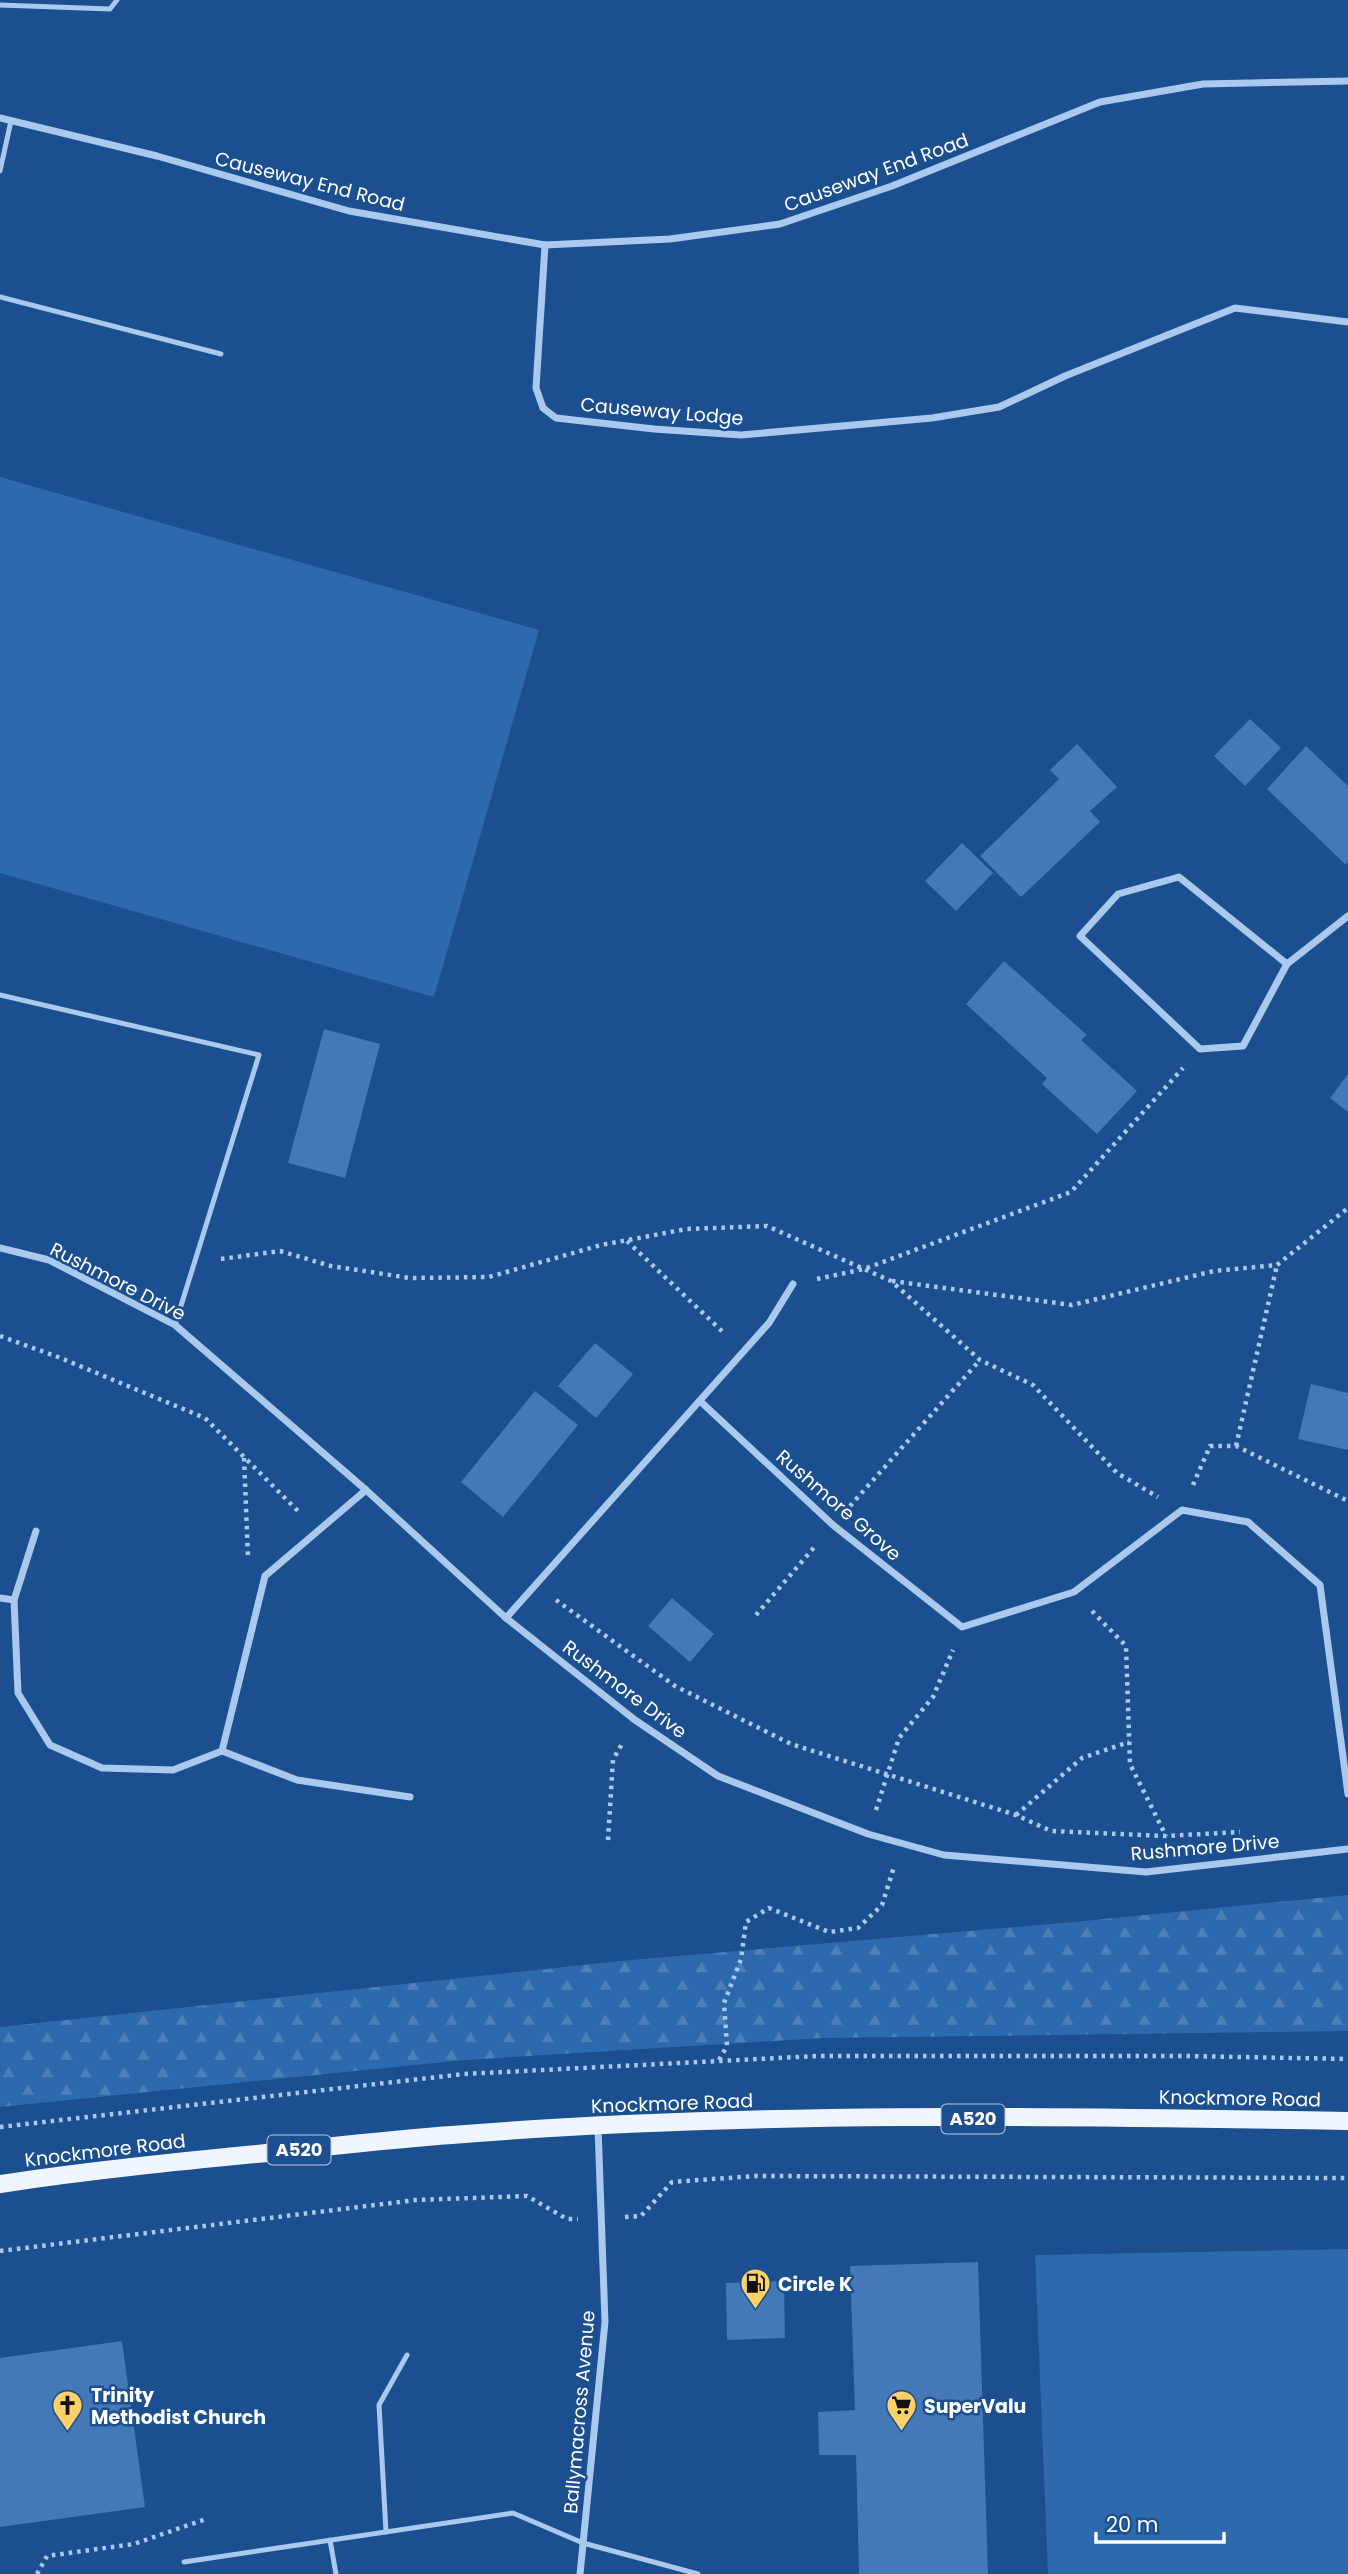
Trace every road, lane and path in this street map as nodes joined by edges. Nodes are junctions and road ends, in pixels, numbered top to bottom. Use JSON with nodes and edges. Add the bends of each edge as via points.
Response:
{"nodes":[{"id":1,"x":117,"y":0,"type":"edge"},
{"id":2,"x":0,"y":5,"type":"edge"},
{"id":3,"x":1348,"y":80,"type":"edge"},
{"id":4,"x":0,"y":118,"type":"edge"},
{"id":5,"x":11,"y":121,"type":"junction"},
{"id":6,"x":0,"y":171,"type":"edge"},
{"id":7,"x":545,"y":245,"type":"junction"},
{"id":8,"x":0,"y":297,"type":"edge"},
{"id":9,"x":1348,"y":322,"type":"edge"},
{"id":10,"x":221,"y":354,"type":"dead end"},
{"id":11,"x":1348,"y":916,"type":"edge"},
{"id":12,"x":1287,"y":964,"type":"junction"},
{"id":13,"x":0,"y":995,"type":"edge"},
{"id":14,"x":1200,"y":1049,"type":"junction"},
{"id":15,"x":1348,"y":1208,"type":"edge"},
{"id":16,"x":627,"y":1241,"type":"junction"},
{"id":17,"x":0,"y":1248,"type":"edge"},
{"id":18,"x":193,"y":1265,"type":"junction"},
{"id":19,"x":1277,"y":1265,"type":"junction"},
{"id":20,"x":864,"y":1269,"type":"junction"},
{"id":21,"x":891,"y":1281,"type":"junction"},
{"id":22,"x":793,"y":1284,"type":"joint"},
{"id":23,"x":175,"y":1325,"type":"junction"},
{"id":24,"x":0,"y":1336,"type":"edge"},
{"id":25,"x":744,"y":1352,"type":"junction"},
{"id":26,"x":980,"y":1360,"type":"junction"},
{"id":27,"x":699,"y":1401,"type":"junction"},
{"id":28,"x":1236,"y":1446,"type":"junction"},
{"id":29,"x":244,"y":1457,"type":"junction"},
{"id":30,"x":366,"y":1490,"type":"junction"},
{"id":31,"x":1348,"y":1501,"type":"edge"},
{"id":32,"x":1182,"y":1510,"type":"junction"},
{"id":33,"x":832,"y":1525,"type":"junction"},
{"id":34,"x":317,"y":1530,"type":"junction"},
{"id":35,"x":36,"y":1531,"type":"dead end"},
{"id":36,"x":265,"y":1576,"type":"junction"},
{"id":37,"x":535,"y":1585,"type":"junction"},
{"id":38,"x":1074,"y":1592,"type":"junction"},
{"id":39,"x":0,"y":1598,"type":"edge"},
{"id":40,"x":14,"y":1600,"type":"junction"},
{"id":41,"x":756,"y":1615,"type":"dead end"},
{"id":42,"x":506,"y":1618,"type":"junction"},
{"id":43,"x":962,"y":1627,"type":"junction"},
{"id":44,"x":635,"y":1720,"type":"junction"},
{"id":45,"x":1129,"y":1742,"type":"junction"},
{"id":46,"x":222,"y":1751,"type":"junction"},
{"id":47,"x":887,"y":1774,"type":"junction"},
{"id":48,"x":1348,"y":1794,"type":"edge"},
{"id":49,"x":410,"y":1797,"type":"dead end"},
{"id":50,"x":1016,"y":1815,"type":"junction"},
{"id":51,"x":1250,"y":1832,"type":"dead end"},
{"id":52,"x":868,"y":1834,"type":"junction"},
{"id":53,"x":1167,"y":1836,"type":"junction"},
{"id":54,"x":608,"y":1840,"type":"dead end"},
{"id":55,"x":901,"y":1845,"type":"junction"},
{"id":56,"x":1348,"y":1849,"type":"edge"},
{"id":57,"x":1348,"y":2059,"type":"edge"},
{"id":58,"x":719,"y":2061,"type":"junction"},
{"id":59,"x":1348,"y":2121,"type":"edge"},
{"id":60,"x":598,"y":2126,"type":"junction"},
{"id":61,"x":0,"y":2127,"type":"edge"},
{"id":62,"x":1348,"y":2178,"type":"edge"},
{"id":63,"x":0,"y":2184,"type":"edge"},
{"id":64,"x":641,"y":2216,"type":"dead end"},
{"id":65,"x":567,"y":2219,"type":"dead end"},
{"id":66,"x":0,"y":2251,"type":"edge"},
{"id":67,"x":407,"y":2355,"type":"dead end"},
{"id":68,"x":206,"y":2519,"type":"dead end"},
{"id":69,"x":386,"y":2532,"type":"junction"},
{"id":70,"x":330,"y":2540,"type":"junction"},
{"id":71,"x":583,"y":2543,"type":"junction"},
{"id":72,"x":184,"y":2562,"type":"dead end"},
{"id":73,"x":37,"y":2574,"type":"edge"},
{"id":74,"x":336,"y":2574,"type":"edge"},
{"id":75,"x":580,"y":2574,"type":"edge"},
{"id":76,"x":698,"y":2574,"type":"edge"}],
"edges":[{"from":1,"to":2,"type":"lane","via":[[110,9]]},
{"from":3,"to":7,"type":"street","name":"Causeway End Road","via":[[1203,84],[1100,102],[892,186],[780,224],[670,239]]},
{"from":4,"to":5,"type":"street","name":"Causeway End Road"},
{"from":5,"to":6,"type":"lane"},
{"from":5,"to":7,"type":"street","name":"Causeway End Road","via":[[157,156],[349,211]]},
{"from":7,"to":9,"type":"street","name":"Causeway Lodge","via":[[536,388],[543,408],[556,418],[654,429],[741,435],[932,418],[999,407],[1235,309]]},
{"from":8,"to":10,"type":"lane"},
{"from":11,"to":12,"type":"street"},
{"from":12,"to":14,"type":"street","via":[[1243,1046]]},
{"from":12,"to":14,"type":"street","via":[[1179,877],[1118,894],[1080,936]]},
{"from":13,"to":18,"type":"lane","via":[[258,1055]]},
{"from":14,"to":20,"type":"path","via":[[1071,1192]]},
{"from":15,"to":19,"type":"path"},
{"from":16,"to":18,"type":"path","via":[[489,1277],[410,1278],[331,1266],[280,1251]]},
{"from":16,"to":20,"type":"path","via":[[687,1229],[767,1226]]},
{"from":16,"to":25,"type":"path"},
{"from":17,"to":23,"type":"street","name":"Rushmore Drive","via":[[48,1260]]},
{"from":18,"to":23,"type":"lane"},
{"from":19,"to":21,"type":"path","via":[[1214,1271],[1072,1305]]},
{"from":19,"to":28,"type":"path"},
{"from":20,"to":21,"type":"path"},
{"from":20,"to":22,"type":"path"},
{"from":21,"to":26,"type":"path"},
{"from":22,"to":25,"type":"street"},
{"from":23,"to":30,"type":"street","name":"Rushmore Drive"},
{"from":24,"to":29,"type":"path","via":[[205,1418]]},
{"from":25,"to":27,"type":"street"},
{"from":26,"to":32,"type":"path","via":[[1033,1385],[1117,1474]]},
{"from":26,"to":33,"type":"path"},
{"from":27,"to":33,"type":"street","name":"Rushmore Grove"},
{"from":27,"to":37,"type":"street"},
{"from":28,"to":31,"type":"path"},
{"from":28,"to":32,"type":"path","via":[[1210,1446]]},
{"from":29,"to":34,"type":"path"},
{"from":29,"to":36,"type":"path","via":[[248,1557]]},
{"from":30,"to":34,"type":"street"},
{"from":30,"to":42,"type":"street","name":"Rushmore Drive"},
{"from":32,"to":38,"type":"street"},
{"from":32,"to":48,"type":"street","via":[[1248,1522],[1320,1585]]},
{"from":33,"to":41,"type":"path"},
{"from":33,"to":43,"type":"street","name":"Rushmore Grove"},
{"from":34,"to":36,"type":"street"},
{"from":35,"to":40,"type":"street"},
{"from":36,"to":46,"type":"street"},
{"from":37,"to":42,"type":"street"},
{"from":37,"to":47,"type":"path","via":[[675,1686],[791,1744]]},
{"from":38,"to":43,"type":"street"},
{"from":38,"to":45,"type":"path","via":[[1126,1646]]},
{"from":39,"to":40,"type":"street"},
{"from":40,"to":46,"type":"street","via":[[18,1693],[50,1745],[102,1768],[173,1770]]},
{"from":42,"to":44,"type":"street","name":"Rushmore Drive"},
{"from":43,"to":47,"type":"path","via":[[933,1697],[899,1738]]},
{"from":44,"to":52,"type":"street","name":"Rushmore Drive","via":[[718,1776]]},
{"from":44,"to":54,"type":"path","via":[[612,1759]]},
{"from":45,"to":50,"type":"path","via":[[1082,1758]]},
{"from":45,"to":53,"type":"path","via":[[1130,1764]]},
{"from":46,"to":49,"type":"street","via":[[297,1780]]},
{"from":47,"to":50,"type":"path"},
{"from":47,"to":52,"type":"path"},
{"from":50,"to":53,"type":"path","via":[[1051,1831]]},
{"from":51,"to":53,"type":"path"},
{"from":52,"to":55,"type":"street","name":"Rushmore Drive"},
{"from":55,"to":56,"type":"street","name":"Rushmore Drive","via":[[944,1855],[1146,1872]]},
{"from":55,"to":58,"type":"path","via":[[882,1905],[858,1928],[829,1932],[769,1908],[746,1922],[741,1959],[724,2003],[727,2046]]},
{"from":57,"to":58,"type":"path","via":[[817,2056]]},
{"from":58,"to":61,"type":"path","via":[[464,2074]]},
{"from":59,"to":60,"type":"main road","name":"Knockmore Road","number":"A520","via":[[895,2119]]},
{"from":60,"to":63,"type":"main road","name":"Knockmore Road","number":"A520","via":[[455,2134],[86,2171]]},
{"from":60,"to":71,"type":"street","name":"Ballymacross Avenue","via":[[605,2322]]},
{"from":62,"to":64,"type":"path","via":[[755,2176],[672,2182]]},
{"from":65,"to":66,"type":"path","via":[[527,2196],[416,2200]]},
{"from":67,"to":69,"type":"lane","via":[[379,2405]]},
{"from":68,"to":73,"type":"path","via":[[134,2544],[47,2556]]},
{"from":69,"to":70,"type":"lane"},
{"from":69,"to":71,"type":"lane","via":[[513,2513]]},
{"from":70,"to":72,"type":"lane"},
{"from":70,"to":74,"type":"lane"},
{"from":71,"to":75,"type":"street","name":"Ballymacross Avenue"},
{"from":71,"to":76,"type":"lane"}]}
